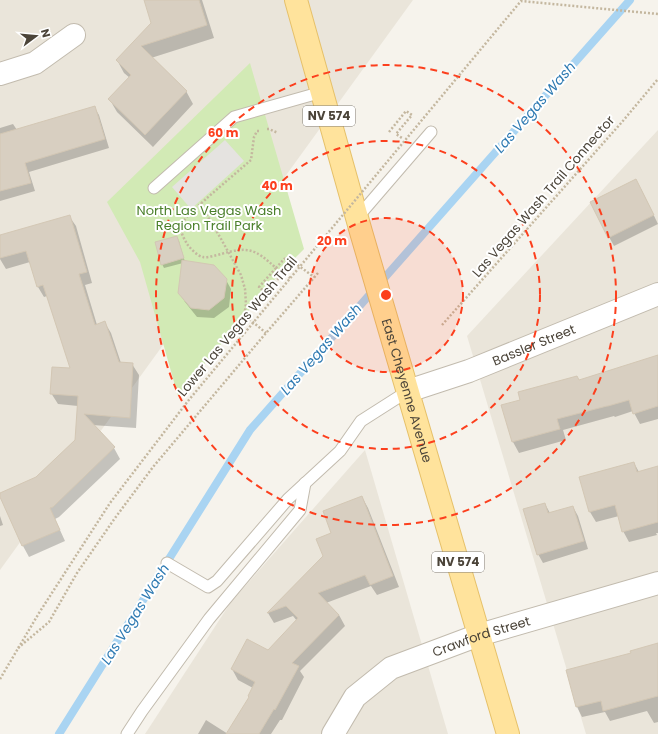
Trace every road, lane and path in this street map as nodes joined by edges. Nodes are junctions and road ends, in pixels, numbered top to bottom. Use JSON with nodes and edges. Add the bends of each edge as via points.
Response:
{"nodes":[{"id":1,"x":296,"y":0,"type":"edge"},
{"id":2,"x":658,"y":14,"type":"edge"},
{"id":3,"x":74,"y":35,"type":"dead end"},
{"id":4,"x":0,"y":74,"type":"edge"},
{"id":5,"x":658,"y":79,"type":"edge"},
{"id":6,"x":322,"y":92,"type":"junction"},
{"id":7,"x":389,"y":132,"type":"dead end"},
{"id":8,"x":431,"y":132,"type":"dead end"},
{"id":9,"x":278,"y":134,"type":"dead end"},
{"id":10,"x":396,"y":134,"type":"dead end"},
{"id":11,"x":154,"y":188,"type":"dead end"},
{"id":12,"x":200,"y":204,"type":"junction"},
{"id":13,"x":359,"y":225,"type":"junction"},
{"id":14,"x":228,"y":252,"type":"junction"},
{"id":15,"x":276,"y":268,"type":"junction"},
{"id":16,"x":318,"y":273,"type":"dead end"},
{"id":17,"x":314,"y":277,"type":"junction"},
{"id":18,"x":290,"y":278,"type":"junction"},
{"id":19,"x":658,"y":294,"type":"edge"},
{"id":20,"x":442,"y":325,"type":"dead end"},
{"id":21,"x":266,"y":333,"type":"junction"},
{"id":22,"x":408,"y":391,"type":"junction"},
{"id":23,"x":305,"y":483,"type":"junction"},
{"id":24,"x":167,"y":563,"type":"dead end"},
{"id":25,"x":658,"y":583,"type":"edge"},
{"id":26,"x":479,"y":635,"type":"junction"},
{"id":27,"x":18,"y":648,"type":"junction"},
{"id":28,"x":0,"y":679,"type":"edge"},
{"id":29,"x":127,"y":734,"type":"edge"},
{"id":30,"x":333,"y":734,"type":"edge"},
{"id":31,"x":508,"y":734,"type":"edge"}],
"edges":[{"from":1,"to":6,"type":"main road","name":"East Cheyenne Avenue","number":"NV 574"},
{"from":2,"to":18,"type":"path","name":"Lower Las Vegas Wash Trail","bridge":true,"via":[[522,1]]},
{"from":3,"to":4,"type":"street","via":[[35,63]]},
{"from":5,"to":20,"type":"path","name":"Las Vegas Wash Trail Connector"},
{"from":6,"to":11,"type":"lane","via":[[234,118]]},
{"from":6,"to":13,"type":"main road","name":"East Cheyenne Avenue","number":"NV 574"},
{"from":7,"to":10,"type":"path","via":[[406,111],[412,115]]},
{"from":8,"to":13,"type":"lane"},
{"from":9,"to":12,"type":"path","via":[[269,129],[257,131],[251,160]]},
{"from":12,"to":14,"type":"path"},
{"from":12,"to":14,"type":"path","via":[[182,224],[184,238],[192,251],[203,257]]},
{"from":13,"to":22,"type":"main road","name":"East Cheyenne Avenue","number":"NV 574"},
{"from":14,"to":15,"type":"path","via":[[257,252]]},
{"from":14,"to":21,"type":"path","via":[[241,275],[248,318]]},
{"from":15,"to":17,"type":"path","via":[[288,258]]},
{"from":15,"to":18,"type":"path","via":[[259,287],[266,293],[283,273]]},
{"from":16,"to":17,"type":"path"},
{"from":17,"to":21,"type":"path"},
{"from":18,"to":27,"type":"path","name":"Lower Las Vegas Wash Trail","bridge":true,"via":[[188,401],[110,502]]},
{"from":19,"to":22,"type":"street","name":"Bassler Street","via":[[470,371]]},
{"from":21,"to":27,"type":"path","via":[[124,505],[77,574],[49,622]]},
{"from":22,"to":23,"type":"lane","via":[[361,421],[340,451]]},
{"from":22,"to":26,"type":"main road","name":"East Cheyenne Avenue","number":"NV 574"},
{"from":23,"to":24,"type":"lane","via":[[288,499],[218,581],[208,587]]},
{"from":23,"to":29,"type":"lane","via":[[300,510],[210,619]]},
{"from":25,"to":26,"type":"street","name":"Crawford Street"},
{"from":26,"to":30,"type":"street","name":"Crawford Street","via":[[392,668],[354,697]]},
{"from":26,"to":31,"type":"main road","name":"East Cheyenne Avenue","number":"NV 574"},
{"from":27,"to":28,"type":"path","name":"Lower Las Vegas Wash Trail"}]}
